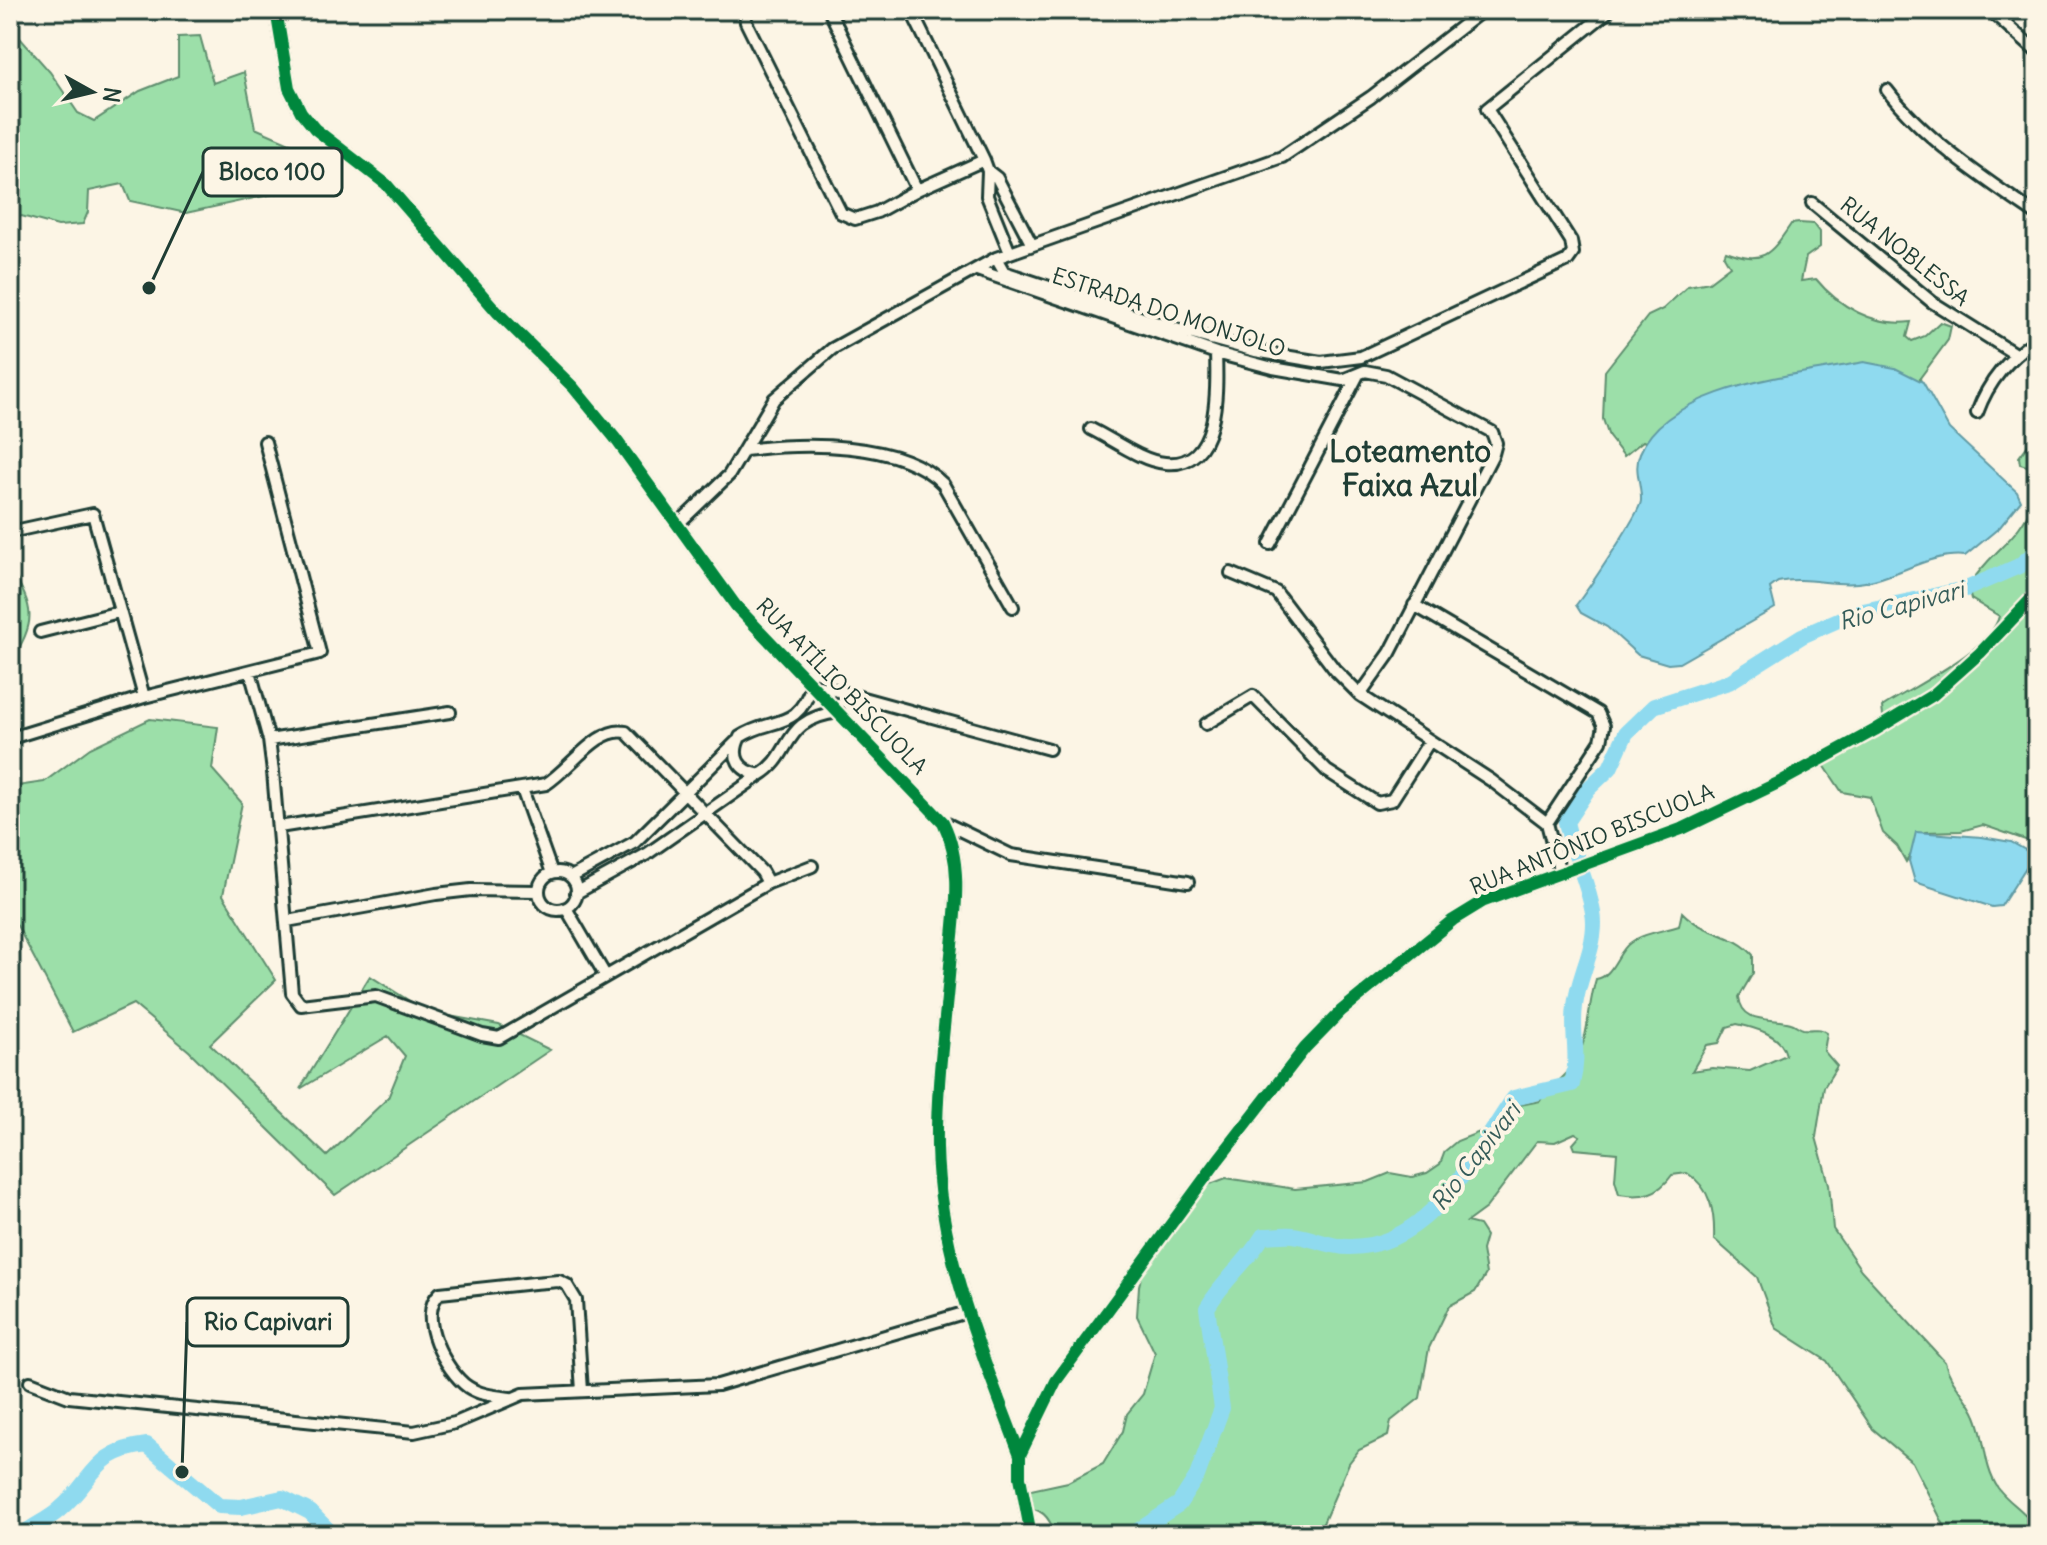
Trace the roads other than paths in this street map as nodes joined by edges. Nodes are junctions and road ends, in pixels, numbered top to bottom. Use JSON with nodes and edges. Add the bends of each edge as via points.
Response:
{"nodes":[{"id":1,"x":276,"y":10,"type":"edge"},
{"id":2,"x":745,"y":10,"type":"edge"},
{"id":3,"x":829,"y":10,"type":"edge"},
{"id":4,"x":911,"y":10,"type":"edge"},
{"id":5,"x":1483,"y":10,"type":"edge"},
{"id":6,"x":1610,"y":10,"type":"edge"},
{"id":7,"x":1990,"y":10,"type":"edge"},
{"id":8,"x":2037,"y":52,"type":"edge"},
{"id":9,"x":1887,"y":90,"type":"dead end"},
{"id":10,"x":986,"y":166,"type":"junction"},
{"id":11,"x":917,"y":190,"type":"junction"},
{"id":12,"x":1812,"y":203,"type":"dead end"},
{"id":13,"x":2037,"y":215,"type":"edge"},
{"id":14,"x":1032,"y":245,"type":"junction"},
{"id":15,"x":1010,"y":253,"type":"junction"},
{"id":16,"x":996,"y":258,"type":"junction"},
{"id":17,"x":977,"y":270,"type":"junction"},
{"id":18,"x":2037,"y":339,"type":"edge"},
{"id":19,"x":1216,"y":353,"type":"junction"},
{"id":20,"x":2015,"y":354,"type":"junction"},
{"id":21,"x":1351,"y":378,"type":"junction"},
{"id":22,"x":1977,"y":413,"type":"dead end"},
{"id":23,"x":1091,"y":429,"type":"dead end"},
{"id":24,"x":265,"y":442,"type":"dead end"},
{"id":25,"x":745,"y":450,"type":"junction"},
{"id":26,"x":678,"y":524,"type":"junction"},
{"id":27,"x":10,"y":532,"type":"edge"},
{"id":28,"x":1270,"y":544,"type":"dead end"},
{"id":29,"x":1231,"y":573,"type":"dead end"},
{"id":30,"x":2037,"y":593,"type":"edge"},
{"id":31,"x":1414,"y":605,"type":"junction"},
{"id":32,"x":1013,"y":607,"type":"dead end"},
{"id":33,"x":119,"y":612,"type":"junction"},
{"id":34,"x":40,"y":632,"type":"dead end"},
{"id":35,"x":250,"y":671,"type":"junction"},
{"id":36,"x":812,"y":684,"type":"junction"},
{"id":37,"x":1360,"y":695,"type":"junction"},
{"id":38,"x":144,"y":697,"type":"junction"},
{"id":39,"x":450,"y":712,"type":"dead end"},
{"id":40,"x":839,"y":712,"type":"junction"},
{"id":41,"x":1206,"y":724,"type":"dead end"},
{"id":42,"x":740,"y":737,"type":"junction"},
{"id":43,"x":11,"y":738,"type":"edge"},
{"id":44,"x":269,"y":740,"type":"junction"},
{"id":45,"x":1429,"y":742,"type":"junction"},
{"id":46,"x":1049,"y":749,"type":"dead end"},
{"id":47,"x":760,"y":775,"type":"junction"},
{"id":48,"x":522,"y":789,"type":"junction"},
{"id":49,"x":684,"y":793,"type":"junction"},
{"id":50,"x":703,"y":814,"type":"junction"},
{"id":51,"x":943,"y":822,"type":"junction"},
{"id":52,"x":1547,"y":823,"type":"junction"},
{"id":53,"x":279,"y":827,"type":"junction"},
{"id":54,"x":812,"y":866,"type":"dead end"},
{"id":55,"x":1564,"y":871,"type":"junction"},
{"id":56,"x":552,"y":873,"type":"junction"},
{"id":57,"x":571,"y":877,"type":"junction"},
{"id":58,"x":1188,"y":882,"type":"dead end"},
{"id":59,"x":768,"y":883,"type":"junction"},
{"id":60,"x":539,"y":891,"type":"junction"},
{"id":61,"x":576,"y":893,"type":"junction"},
{"id":62,"x":566,"y":908,"type":"junction"},
{"id":63,"x":287,"y":921,"type":"junction"},
{"id":64,"x":605,"y":975,"type":"junction"},
{"id":65,"x":967,"y":1312,"type":"junction"},
{"id":66,"x":30,"y":1382,"type":"dead end"},
{"id":67,"x":582,"y":1391,"type":"junction"},
{"id":68,"x":512,"y":1398,"type":"junction"},
{"id":69,"x":1020,"y":1455,"type":"junction"},
{"id":70,"x":1031,"y":1535,"type":"edge"}],
"edges":[{"from":1,"to":26,"type":"street","name":"RUA ATÍLIO BISCUOLA","via":[[286,74],[301,112],[386,184],[498,313],[573,387]]},
{"from":2,"to":11,"type":"street","via":[[746,22],[841,213],[855,219]]},
{"from":3,"to":11,"type":"street"},
{"from":4,"to":10,"type":"street"},
{"from":5,"to":14,"type":"street","via":[[1371,97],[1282,157]]},
{"from":6,"to":16,"type":"street","via":[[1487,109],[1571,241],[1568,260],[1361,357],[1321,362],[1255,351],[1004,272]]},
{"from":7,"to":8,"type":"street"},
{"from":9,"to":13,"type":"street","via":[[1906,113]]},
{"from":10,"to":11,"type":"street"},
{"from":10,"to":14,"type":"street"},
{"from":10,"to":15,"type":"street","via":[[987,196]]},
{"from":12,"to":20,"type":"street","name":"RUA NOBLESSA","via":[[1932,302]]},
{"from":14,"to":15,"type":"street"},
{"from":15,"to":16,"type":"street"},
{"from":16,"to":17,"type":"street"},
{"from":17,"to":19,"type":"street","name":"ESTRADA DO MONJOLO"},
{"from":17,"to":25,"type":"street","via":[[832,349],[794,378],[774,399]]},
{"from":18,"to":20,"type":"street"},
{"from":19,"to":21,"type":"street","name":"ESTRADA DO MONJOLO","via":[[1273,368]]},
{"from":19,"to":23,"type":"street","via":[[1214,421],[1199,450],[1187,459],[1154,460]]},
{"from":20,"to":22,"type":"street","via":[[1992,380]]},
{"from":21,"to":28,"type":"street","via":[[1348,396]]},
{"from":21,"to":31,"type":"street","name":"ESTRADA DO MONJOLO","via":[[1365,371],[1386,375],[1488,428],[1495,437],[1493,454]]},
{"from":24,"to":35,"type":"street","via":[[320,653]]},
{"from":25,"to":26,"type":"street","via":[[729,475]]},
{"from":25,"to":32,"type":"street","via":[[816,446],[885,454],[932,473]]},
{"from":26,"to":36,"type":"street","name":"RUA ATÍLIO BISCUOLA","via":[[736,606]]},
{"from":27,"to":33,"type":"street","via":[[93,514]]},
{"from":29,"to":37,"type":"street","via":[[1276,592]]},
{"from":30,"to":55,"type":"street","name":"RUA ANTÔNIO BISCUOLA","via":[[1933,695],[1875,730],[1684,828]]},
{"from":31,"to":37,"type":"street","via":[[1390,653]]},
{"from":31,"to":52,"type":"street","via":[[1598,713],[1604,726],[1601,741]]},
{"from":33,"to":34,"type":"street"},
{"from":33,"to":38,"type":"street"},
{"from":35,"to":38,"type":"street"},
{"from":35,"to":44,"type":"street"},
{"from":36,"to":40,"type":"street","name":"RUA ATÍLIO BISCUOLA"},
{"from":36,"to":42,"type":"street","via":[[800,710],[785,722]]},
{"from":36,"to":46,"type":"street"},
{"from":37,"to":45,"type":"street"},
{"from":38,"to":43,"type":"street"},
{"from":39,"to":44,"type":"street"},
{"from":40,"to":47,"type":"street","via":[[819,716],[792,733],[770,769]]},
{"from":40,"to":51,"type":"street","name":"RUA ATÍLIO BISCUOLA"},
{"from":41,"to":45,"type":"street","via":[[1246,697],[1256,699],[1333,776],[1377,803],[1392,800]]},
{"from":42,"to":47,"type":"street","via":[[736,759],[748,772]]},
{"from":42,"to":49,"type":"street"},
{"from":44,"to":53,"type":"street"},
{"from":45,"to":52,"type":"street"},
{"from":47,"to":50,"type":"street"},
{"from":48,"to":49,"type":"street","via":[[546,784],[602,734],[615,730],[626,732]]},
{"from":48,"to":53,"type":"street"},
{"from":48,"to":56,"type":"street"},
{"from":49,"to":50,"type":"street"},
{"from":49,"to":57,"type":"street","via":[[635,842]]},
{"from":50,"to":59,"type":"street"},
{"from":50,"to":61,"type":"street","via":[[647,854]]},
{"from":51,"to":58,"type":"street","via":[[1011,855]]},
{"from":51,"to":65,"type":"street","name":"RUA ATÍLIO BISCUOLA","via":[[956,865],[937,1148],[949,1247]]},
{"from":52,"to":55,"type":"street"},
{"from":53,"to":63,"type":"street"},
{"from":54,"to":59,"type":"street"},
{"from":55,"to":69,"type":"street","name":"RUA ANTÔNIO BISCUOLA","via":[[1484,901],[1453,920],[1341,1011],[1305,1048],[1056,1381]]},
{"from":56,"to":57,"type":"street"},
{"from":56,"to":60,"type":"street"},
{"from":57,"to":61,"type":"street"},
{"from":59,"to":64,"type":"street"},
{"from":60,"to":62,"type":"street","via":[[548,907]]},
{"from":60,"to":63,"type":"street","via":[[436,894]]},
{"from":61,"to":62,"type":"street"},
{"from":62,"to":64,"type":"street"},
{"from":63,"to":64,"type":"street","via":[[292,993],[301,1005],[376,996],[499,1038]]},
{"from":65,"to":67,"type":"street","via":[[718,1385]]},
{"from":65,"to":69,"type":"street","name":"RUA ATÍLIO BISCUOLA"},
{"from":66,"to":68,"type":"street","via":[[69,1397],[393,1432],[434,1429]]},
{"from":67,"to":68,"type":"street"},
{"from":67,"to":68,"type":"street","via":[[576,1300],[567,1285],[559,1281],[440,1293],[431,1311],[433,1335],[452,1370],[475,1391]]},
{"from":69,"to":70,"type":"street","name":"RUA ATÍLIO BISCUOLA"}]}
